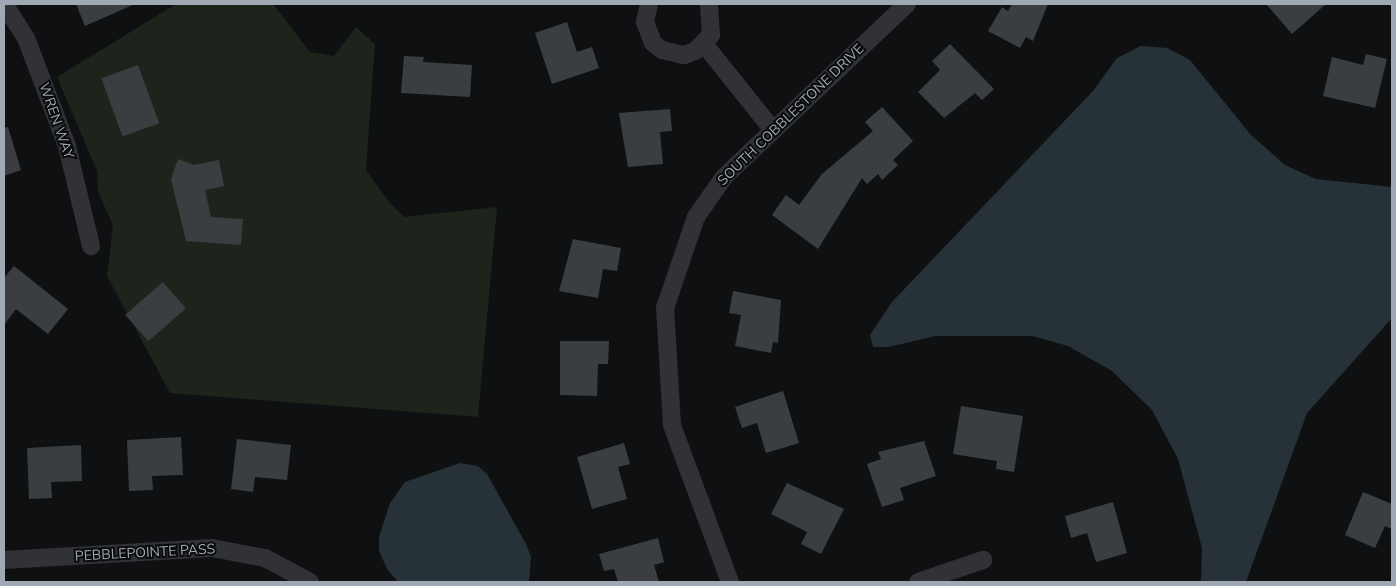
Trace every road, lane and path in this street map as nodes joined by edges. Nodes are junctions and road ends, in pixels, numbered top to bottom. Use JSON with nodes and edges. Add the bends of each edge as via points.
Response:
{"nodes":[{"id":1,"x":4,"y":4,"type":"edge"},
{"id":2,"x":649,"y":4,"type":"edge"},
{"id":3,"x":709,"y":4,"type":"edge"},
{"id":4,"x":907,"y":4,"type":"edge"},
{"id":5,"x":704,"y":44,"type":"junction"},
{"id":6,"x":773,"y":130,"type":"junction"},
{"id":7,"x":91,"y":246,"type":"dead end"},
{"id":8,"x":4,"y":560,"type":"edge"},
{"id":9,"x":983,"y":560,"type":"dead end"},
{"id":10,"x":310,"y":582,"type":"edge"},
{"id":11,"x":730,"y":582,"type":"edge"},
{"id":12,"x":918,"y":582,"type":"edge"}],
"edges":[{"from":1,"to":7,"type":"street","name":"WREN WAY","via":[[26,38],[66,146]]},
{"from":2,"to":5,"type":"street","via":[[647,33],[662,50],[684,54]]},
{"from":3,"to":5,"type":"street","via":[[714,24]]},
{"from":4,"to":6,"type":"street","name":"SOUTH COBBLESTONE DRIVE"},
{"from":5,"to":6,"type":"street"},
{"from":6,"to":11,"type":"street","name":"SOUTH COBBLESTONE DRIVE","via":[[724,177],[696,217],[665,308],[672,425]]},
{"from":8,"to":10,"type":"street","name":"PEBBLEPOINTE PASS","via":[[231,549],[281,565]]},
{"from":9,"to":12,"type":"street"}]}
